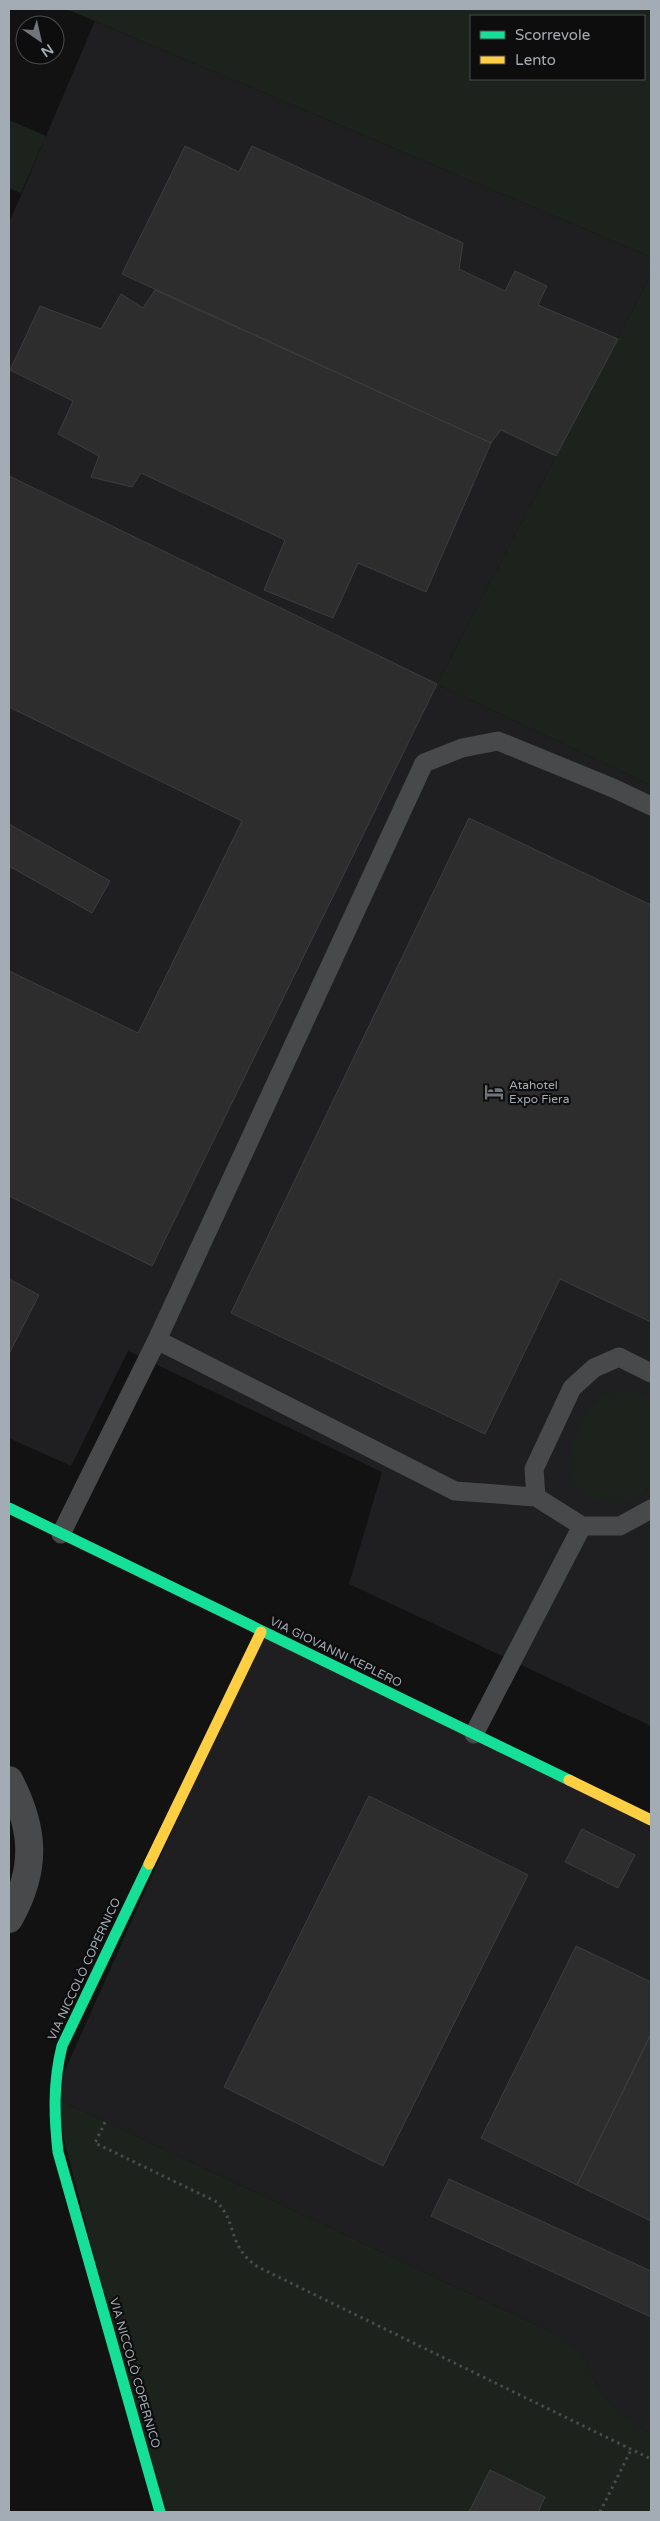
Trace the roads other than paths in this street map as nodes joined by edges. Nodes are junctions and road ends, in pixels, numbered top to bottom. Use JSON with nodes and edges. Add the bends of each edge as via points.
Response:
{"nodes":[{"id":1,"x":651,"y":806,"type":"edge"},
{"id":2,"x":157,"y":1340,"type":"junction"},
{"id":3,"x":651,"y":1373,"type":"edge"},
{"id":4,"x":536,"y":1497,"type":"junction"},
{"id":5,"x":9,"y":1508,"type":"edge"},
{"id":6,"x":651,"y":1509,"type":"edge"},
{"id":7,"x":582,"y":1526,"type":"junction"},
{"id":8,"x":61,"y":1534,"type":"junction"},
{"id":9,"x":261,"y":1632,"type":"junction"},
{"id":10,"x":474,"y":1734,"type":"junction"},
{"id":11,"x":9,"y":1780,"type":"edge"},
{"id":12,"x":651,"y":1820,"type":"edge"},
{"id":13,"x":9,"y":1919,"type":"edge"},
{"id":14,"x":160,"y":2512,"type":"edge"}],
"edges":[{"from":1,"to":2,"type":"lane","via":[[498,741],[462,748],[424,763]]},
{"from":2,"to":4,"type":"lane","via":[[455,1491]]},
{"from":2,"to":8,"type":"lane"},
{"from":3,"to":4,"type":"lane","via":[[619,1357],[594,1368],[572,1388],[534,1469]]},
{"from":4,"to":7,"type":"lane"},
{"from":5,"to":8,"type":"street","name":"VIA GIOVANNI KEPLERO"},
{"from":6,"to":7,"type":"lane","via":[[620,1526]]},
{"from":7,"to":10,"type":"lane"},
{"from":8,"to":9,"type":"street","name":"VIA GIOVANNI KEPLERO"},
{"from":9,"to":10,"type":"street","name":"VIA GIOVANNI KEPLERO"},
{"from":9,"to":14,"type":"street","name":"VIA NICCOLÒ COPERNICO","via":[[62,2046],[54,2072],[58,2152]]},
{"from":10,"to":12,"type":"street","name":"VIA GIOVANNI KEPLERO"},
{"from":11,"to":13,"type":"street","via":[[27,1821],[30,1863]]}]}
